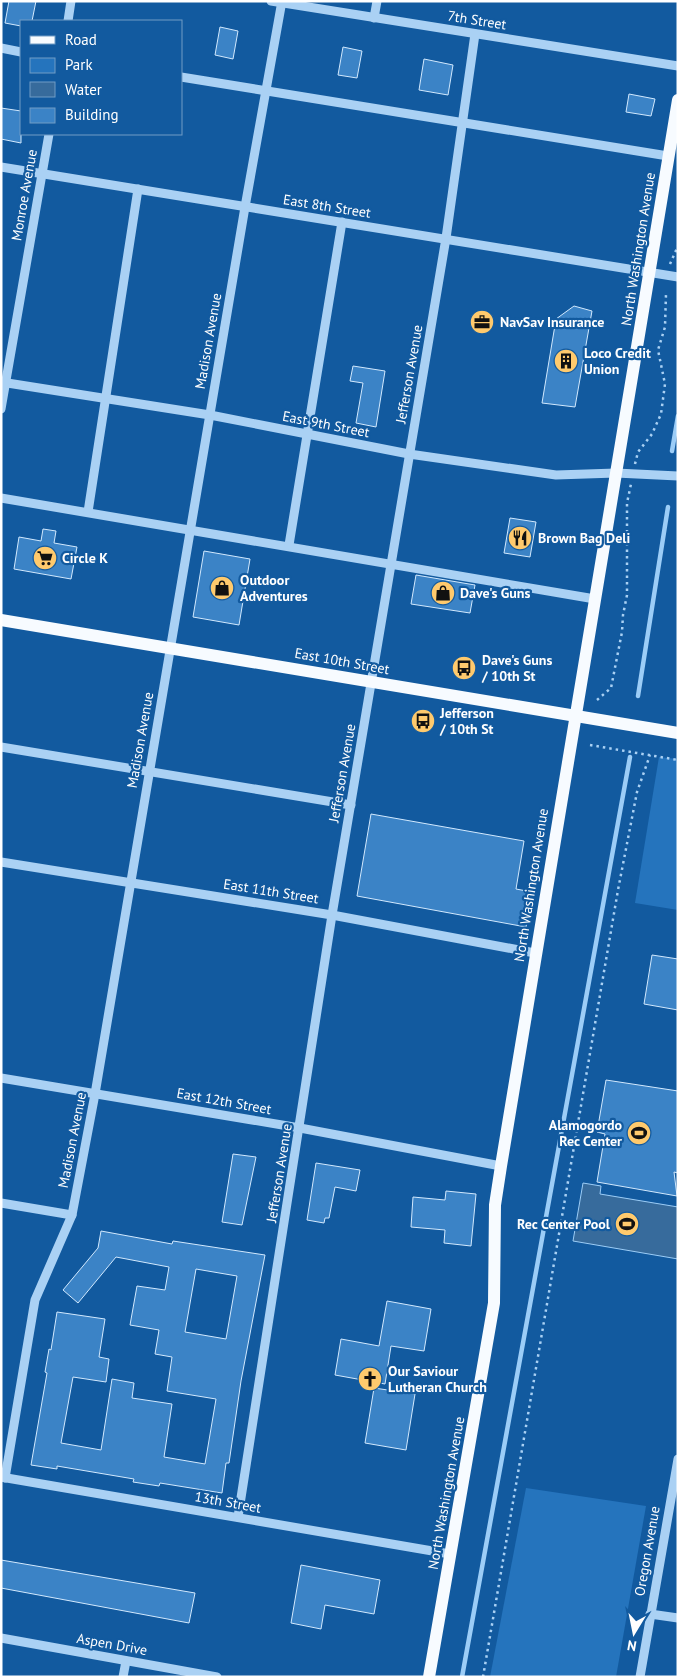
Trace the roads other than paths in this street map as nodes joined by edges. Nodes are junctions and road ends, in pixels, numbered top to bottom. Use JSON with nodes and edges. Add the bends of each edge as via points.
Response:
{"nodes":[{"id":1,"x":71,"y":1,"type":"edge"},
{"id":2,"x":271,"y":1,"type":"edge"},
{"id":3,"x":377,"y":1,"type":"edge"},
{"id":4,"x":282,"y":2,"type":"edge"},
{"id":5,"x":374,"y":18,"type":"junction"},
{"id":6,"x":68,"y":20,"type":"edge"},
{"id":7,"x":475,"y":34,"type":"junction"},
{"id":8,"x":1,"y":48,"type":"edge"},
{"id":9,"x":20,"y":52,"type":"edge"},
{"id":10,"x":678,"y":66,"type":"edge"},
{"id":11,"x":182,"y":77,"type":"edge"},
{"id":12,"x":266,"y":90,"type":"junction"},
{"id":13,"x":678,"y":100,"type":"edge"},
{"id":14,"x":463,"y":122,"type":"junction"},
{"id":15,"x":49,"y":135,"type":"edge"},
{"id":16,"x":668,"y":156,"type":"junction"},
{"id":17,"x":1,"y":167,"type":"edge"},
{"id":18,"x":42,"y":173,"type":"junction"},
{"id":19,"x":138,"y":189,"type":"junction"},
{"id":20,"x":245,"y":207,"type":"junction"},
{"id":21,"x":342,"y":222,"type":"junction"},
{"id":22,"x":446,"y":238,"type":"junction"},
{"id":23,"x":649,"y":273,"type":"junction"},
{"id":24,"x":678,"y":277,"type":"edge"},
{"id":25,"x":4,"y":383,"type":"edge"},
{"id":26,"x":104,"y":398,"type":"junction"},
{"id":27,"x":1,"y":409,"type":"edge"},
{"id":28,"x":210,"y":415,"type":"junction"},
{"id":29,"x":309,"y":434,"type":"junction"},
{"id":30,"x":409,"y":454,"type":"junction"},
{"id":31,"x":616,"y":473,"type":"junction"},
{"id":32,"x":678,"y":476,"type":"edge"},
{"id":33,"x":1,"y":498,"type":"edge"},
{"id":34,"x":88,"y":512,"type":"junction"},
{"id":35,"x":190,"y":529,"type":"junction"},
{"id":36,"x":289,"y":545,"type":"junction"},
{"id":37,"x":391,"y":563,"type":"junction"},
{"id":38,"x":595,"y":599,"type":"junction"},
{"id":39,"x":1,"y":620,"type":"edge"},
{"id":40,"x":170,"y":648,"type":"junction"},
{"id":41,"x":372,"y":682,"type":"junction"},
{"id":42,"x":574,"y":715,"type":"junction"},
{"id":43,"x":678,"y":733,"type":"edge"},
{"id":44,"x":1,"y":748,"type":"edge"},
{"id":45,"x":149,"y":771,"type":"junction"},
{"id":46,"x":351,"y":805,"type":"junction"},
{"id":47,"x":1,"y":862,"type":"edge"},
{"id":48,"x":129,"y":883,"type":"junction"},
{"id":49,"x":332,"y":915,"type":"junction"},
{"id":50,"x":535,"y":953,"type":"junction"},
{"id":51,"x":1,"y":1078,"type":"edge"},
{"id":52,"x":95,"y":1094,"type":"junction"},
{"id":53,"x":300,"y":1128,"type":"junction"},
{"id":54,"x":501,"y":1166,"type":"junction"},
{"id":55,"x":1,"y":1203,"type":"edge"},
{"id":56,"x":72,"y":1215,"type":"junction"},
{"id":57,"x":678,"y":1459,"type":"edge"},
{"id":58,"x":3,"y":1478,"type":"edge"},
{"id":59,"x":238,"y":1517,"type":"junction"},
{"id":60,"x":450,"y":1554,"type":"junction"},
{"id":61,"x":650,"y":1614,"type":"junction"},
{"id":62,"x":678,"y":1618,"type":"edge"},
{"id":63,"x":1,"y":1638,"type":"edge"},
{"id":64,"x":126,"y":1661,"type":"junction"},
{"id":65,"x":123,"y":1677,"type":"edge"},
{"id":66,"x":217,"y":1677,"type":"edge"},
{"id":67,"x":429,"y":1677,"type":"edge"},
{"id":68,"x":640,"y":1677,"type":"edge"}],
"edges":[{"from":1,"to":6,"type":"street"},
{"from":2,"to":4,"type":"street","name":"7th Street"},
{"from":3,"to":5,"type":"street"},
{"from":4,"to":5,"type":"street","name":"7th Street"},
{"from":4,"to":12,"type":"street","name":"Madison Avenue"},
{"from":5,"to":7,"type":"street","name":"7th Street"},
{"from":7,"to":10,"type":"street","name":"7th Street"},
{"from":7,"to":14,"type":"street","name":"Jefferson Avenue"},
{"from":8,"to":9,"type":"street"},
{"from":11,"to":12,"type":"street"},
{"from":12,"to":14,"type":"street"},
{"from":12,"to":20,"type":"street","name":"Madison Avenue"},
{"from":13,"to":16,"type":"main road","name":"North Washington Avenue"},
{"from":14,"to":16,"type":"street"},
{"from":14,"to":22,"type":"street","name":"Jefferson Avenue"},
{"from":15,"to":18,"type":"street","name":"Monroe Avenue"},
{"from":16,"to":23,"type":"main road","name":"North Washington Avenue"},
{"from":17,"to":18,"type":"street","name":"East 8th Street"},
{"from":18,"to":19,"type":"street","name":"East 8th Street"},
{"from":18,"to":25,"type":"street","name":"Monroe Avenue"},
{"from":19,"to":20,"type":"street","name":"East 8th Street"},
{"from":19,"to":26,"type":"street"},
{"from":20,"to":21,"type":"street","name":"East 8th Street"},
{"from":20,"to":28,"type":"street","name":"Madison Avenue"},
{"from":21,"to":22,"type":"street","name":"East 8th Street"},
{"from":21,"to":29,"type":"street"},
{"from":22,"to":23,"type":"street","name":"East 8th Street"},
{"from":22,"to":30,"type":"street","name":"Jefferson Avenue"},
{"from":23,"to":24,"type":"street","name":"East 8th Street"},
{"from":23,"to":31,"type":"main road","name":"North Washington Avenue"},
{"from":25,"to":26,"type":"street","name":"East 9th Street"},
{"from":25,"to":27,"type":"street","name":"Monroe Avenue"},
{"from":26,"to":28,"type":"street","name":"East 9th Street"},
{"from":26,"to":34,"type":"street"},
{"from":28,"to":29,"type":"street","name":"East 9th Street"},
{"from":28,"to":35,"type":"street","name":"Madison Avenue"},
{"from":29,"to":30,"type":"street","name":"East 9th Street"},
{"from":29,"to":36,"type":"street"},
{"from":30,"to":31,"type":"street","name":"East 9th Street","via":[[556,475]]},
{"from":30,"to":37,"type":"street","name":"Jefferson Avenue"},
{"from":31,"to":32,"type":"street","name":"East 9th Street"},
{"from":31,"to":38,"type":"main road","name":"North Washington Avenue"},
{"from":33,"to":34,"type":"street"},
{"from":34,"to":35,"type":"street"},
{"from":35,"to":36,"type":"street"},
{"from":35,"to":40,"type":"street","name":"Madison Avenue"},
{"from":36,"to":37,"type":"street"},
{"from":37,"to":38,"type":"street"},
{"from":37,"to":41,"type":"street","name":"Jefferson Avenue"},
{"from":38,"to":42,"type":"main road","name":"North Washington Avenue"},
{"from":39,"to":40,"type":"main road","name":"East 10th Street"},
{"from":40,"to":41,"type":"main road","name":"East 10th Street"},
{"from":40,"to":45,"type":"street","name":"Madison Avenue"},
{"from":41,"to":42,"type":"main road","name":"East 10th Street"},
{"from":41,"to":46,"type":"street","name":"Jefferson Avenue"},
{"from":42,"to":43,"type":"main road","name":"East 10th Street"},
{"from":42,"to":50,"type":"main road","name":"North Washington Avenue"},
{"from":44,"to":45,"type":"street"},
{"from":45,"to":46,"type":"street"},
{"from":45,"to":48,"type":"street","name":"Madison Avenue"},
{"from":46,"to":49,"type":"street","name":"Jefferson Avenue"},
{"from":47,"to":48,"type":"street","name":"East 11th Street"},
{"from":48,"to":49,"type":"street","name":"East 11th Street"},
{"from":48,"to":52,"type":"street","name":"Madison Avenue"},
{"from":49,"to":50,"type":"street","name":"East 11th Street"},
{"from":49,"to":53,"type":"street","name":"Jefferson Avenue"},
{"from":50,"to":54,"type":"main road","name":"North Washington Avenue"},
{"from":51,"to":52,"type":"street","name":"East 12th Street"},
{"from":52,"to":53,"type":"street","name":"East 12th Street"},
{"from":52,"to":56,"type":"street","name":"Madison Avenue"},
{"from":53,"to":54,"type":"street","name":"East 12th Street"},
{"from":53,"to":59,"type":"street","name":"Jefferson Avenue"},
{"from":54,"to":60,"type":"main road","name":"North Washington Avenue","via":[[495,1205],[494,1303]]},
{"from":55,"to":56,"type":"street"},
{"from":56,"to":58,"type":"street","name":"Madison Avenue","via":[[35,1300]]},
{"from":57,"to":61,"type":"street","name":"Oregon Avenue"},
{"from":58,"to":59,"type":"street","name":"13th Street"},
{"from":59,"to":60,"type":"street","name":"13th Street"},
{"from":60,"to":67,"type":"main road","name":"North Washington Avenue"},
{"from":61,"to":62,"type":"street"},
{"from":61,"to":68,"type":"street","name":"Oregon Avenue"},
{"from":63,"to":64,"type":"street","name":"Aspen Drive"},
{"from":64,"to":65,"type":"street"},
{"from":64,"to":66,"type":"street","name":"Aspen Drive"}]}
